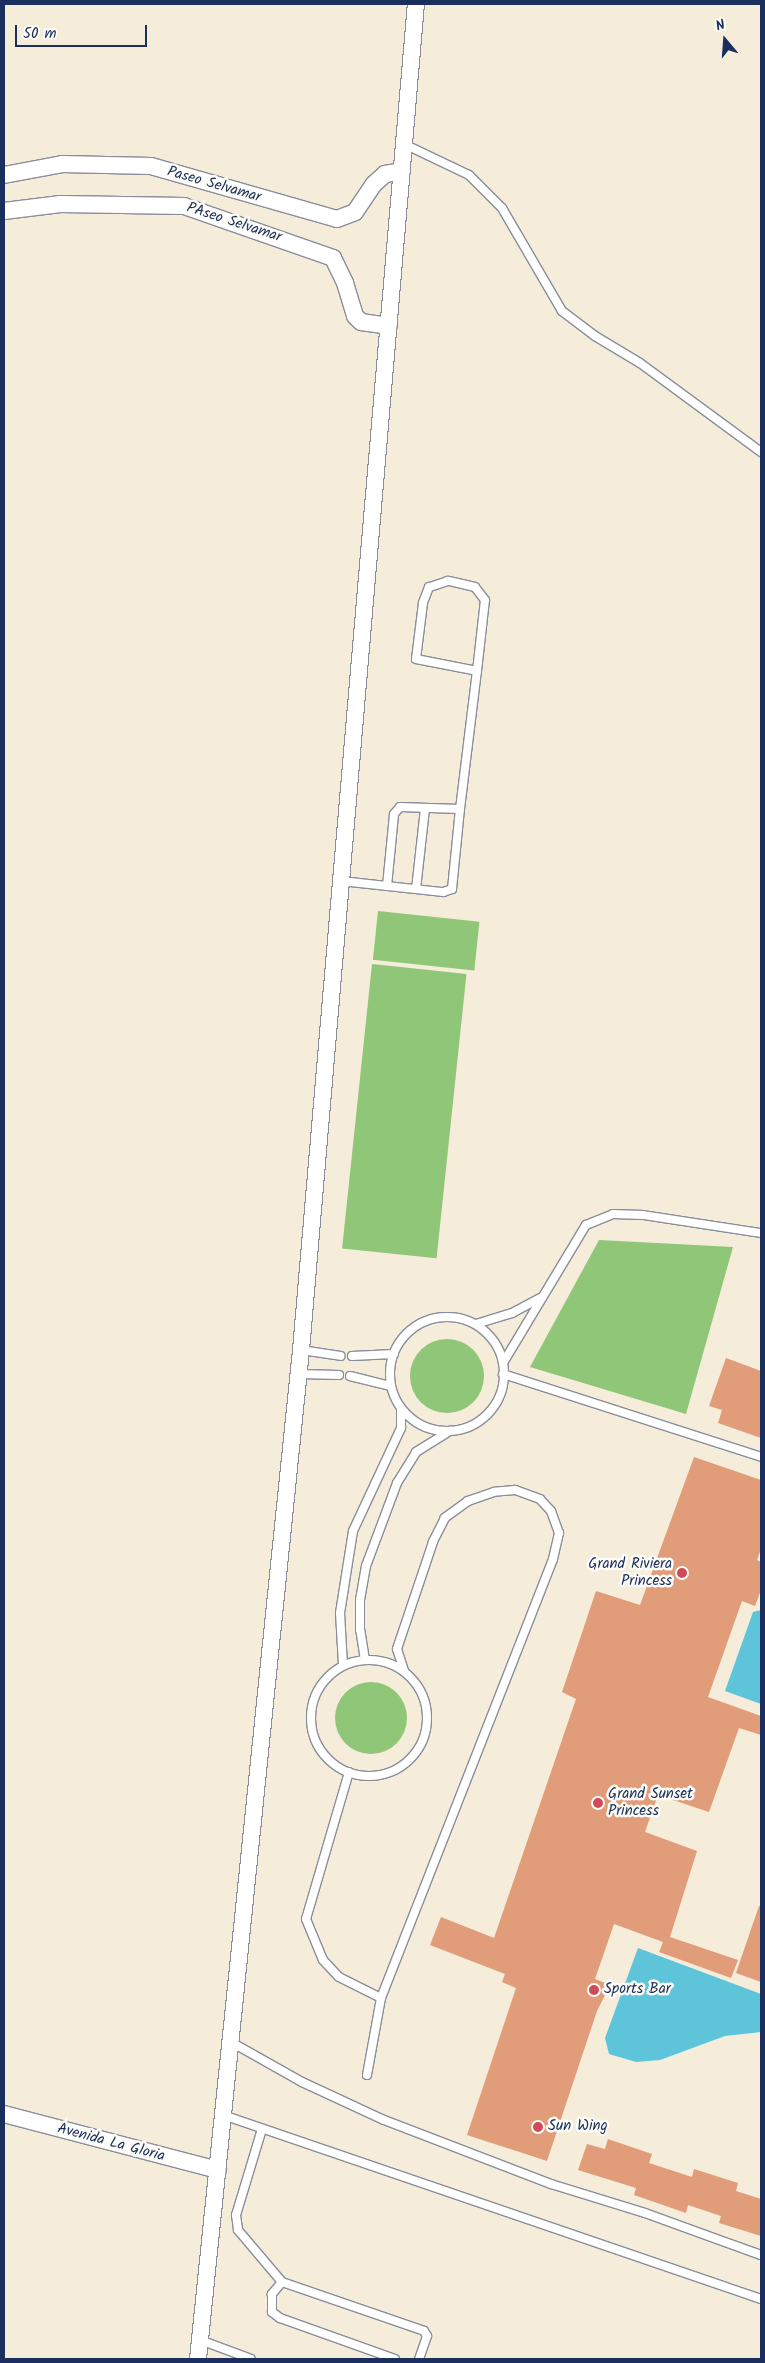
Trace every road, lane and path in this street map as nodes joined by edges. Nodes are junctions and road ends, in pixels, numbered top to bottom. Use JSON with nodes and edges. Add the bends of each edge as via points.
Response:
{"nodes":[{"id":1,"x":416,"y":4,"type":"edge"},
{"id":2,"x":404,"y":144,"type":"junction"},
{"id":3,"x":402,"y":171,"type":"junction"},
{"id":4,"x":4,"y":175,"type":"edge"},
{"id":5,"x":4,"y":211,"type":"edge"},
{"id":6,"x":389,"y":326,"type":"junction"},
{"id":7,"x":761,"y":452,"type":"edge"},
{"id":8,"x":477,"y":671,"type":"junction"},
{"id":9,"x":425,"y":808,"type":"junction"},
{"id":10,"x":460,"y":809,"type":"junction"},
{"id":11,"x":341,"y":881,"type":"junction"},
{"id":12,"x":387,"y":886,"type":"junction"},
{"id":13,"x":416,"y":889,"type":"junction"},
{"id":14,"x":761,"y":1233,"type":"edge"},
{"id":15,"x":540,"y":1298,"type":"junction"},
{"id":16,"x":476,"y":1324,"type":"junction"},
{"id":17,"x":301,"y":1350,"type":"junction"},
{"id":18,"x":394,"y":1354,"type":"junction"},
{"id":19,"x":341,"y":1356,"type":"dead end"},
{"id":20,"x":352,"y":1356,"type":"dead end"},
{"id":21,"x":503,"y":1363,"type":"junction"},
{"id":22,"x":299,"y":1374,"type":"junction"},
{"id":23,"x":503,"y":1374,"type":"junction"},
{"id":24,"x":339,"y":1375,"type":"dead end"},
{"id":25,"x":350,"y":1376,"type":"dead end"},
{"id":26,"x":390,"y":1386,"type":"junction"},
{"id":27,"x":401,"y":1409,"type":"junction"},
{"id":28,"x":450,"y":1431,"type":"junction"},
{"id":29,"x":761,"y":1457,"type":"edge"},
{"id":30,"x":365,"y":1660,"type":"junction"},
{"id":31,"x":343,"y":1666,"type":"junction"},
{"id":32,"x":404,"y":1671,"type":"junction"},
{"id":33,"x":349,"y":1772,"type":"junction"},
{"id":34,"x":381,"y":1998,"type":"junction"},
{"id":35,"x":231,"y":2042,"type":"junction"},
{"id":36,"x":367,"y":2075,"type":"dead end"},
{"id":37,"x":4,"y":2114,"type":"edge"},
{"id":38,"x":224,"y":2115,"type":"junction"},
{"id":39,"x":262,"y":2128,"type":"junction"},
{"id":40,"x":218,"y":2170,"type":"junction"},
{"id":41,"x":761,"y":2255,"type":"edge"},
{"id":42,"x":282,"y":2282,"type":"junction"},
{"id":43,"x":761,"y":2298,"type":"edge"},
{"id":44,"x":200,"y":2340,"type":"junction"},
{"id":45,"x":198,"y":2359,"type":"edge"},
{"id":46,"x":251,"y":2359,"type":"edge"},
{"id":47,"x":395,"y":2359,"type":"edge"},
{"id":48,"x":420,"y":2359,"type":"edge"}],
"edges":[{"from":1,"to":2,"type":"street"},
{"from":2,"to":3,"type":"street"},
{"from":2,"to":7,"type":"lane","via":[[469,175],[502,208],[562,311],[595,336],[640,362]]},
{"from":3,"to":4,"type":"street","name":"Paseo Selvamar","via":[[385,174],[355,212],[337,219],[151,166],[62,164]]},
{"from":3,"to":6,"type":"street"},
{"from":5,"to":6,"type":"street","name":"PAseo Selvamar","via":[[61,204],[184,206],[333,258],[355,316],[361,322]]},
{"from":6,"to":11,"type":"street"},
{"from":8,"to":8,"type":"lane","via":[[484,600],[475,587],[448,581],[429,587],[423,603],[416,659]]},
{"from":8,"to":10,"type":"lane"},
{"from":9,"to":10,"type":"lane"},
{"from":9,"to":12,"type":"lane","via":[[400,807],[394,814]]},
{"from":9,"to":13,"type":"lane"},
{"from":10,"to":13,"type":"lane","via":[[452,889],[443,892]]},
{"from":11,"to":12,"type":"lane"},
{"from":11,"to":17,"type":"street"},
{"from":12,"to":13,"type":"lane"},
{"from":14,"to":15,"type":"lane","via":[[644,1215],[613,1214],[586,1225]]},
{"from":15,"to":16,"type":"lane","via":[[512,1313]]},
{"from":15,"to":21,"type":"lane"},
{"from":16,"to":18,"type":"lane","via":[[450,1317],[436,1318],[418,1325],[401,1339]]},
{"from":16,"to":21,"type":"lane","via":[[494,1342]]},
{"from":17,"to":19,"type":"lane"},
{"from":17,"to":22,"type":"street"},
{"from":18,"to":20,"type":"lane"},
{"from":18,"to":26,"type":"lane"},
{"from":21,"to":23,"type":"lane"},
{"from":22,"to":24,"type":"lane"},
{"from":22,"to":35,"type":"street"},
{"from":23,"to":28,"type":"lane","via":[[503,1385],[494,1406],[479,1421]]},
{"from":23,"to":29,"type":"lane"},
{"from":25,"to":26,"type":"lane"},
{"from":26,"to":27,"type":"lane"},
{"from":27,"to":28,"type":"lane","via":[[414,1422],[430,1429]]},
{"from":27,"to":31,"type":"lane","via":[[401,1428],[353,1531],[340,1613]]},
{"from":28,"to":30,"type":"lane","via":[[416,1452],[397,1483],[366,1566],[360,1600]]},
{"from":30,"to":31,"type":"lane"},
{"from":30,"to":32,"type":"lane","via":[[386,1662]]},
{"from":31,"to":33,"type":"lane","via":[[319,1689],[310,1714],[315,1741],[326,1758]]},
{"from":32,"to":33,"type":"lane","via":[[420,1688],[427,1708],[427,1728],[420,1747],[392,1771],[362,1776]]},
{"from":32,"to":34,"type":"lane","via":[[397,1649],[433,1542],[445,1518],[468,1501],[494,1492],[515,1490],[540,1498],[551,1511],[559,1534],[552,1559]]},
{"from":33,"to":34,"type":"lane","via":[[306,1919],[323,1960],[339,1977]]},
{"from":34,"to":36,"type":"lane"},
{"from":35,"to":38,"type":"street"},
{"from":35,"to":41,"type":"lane","via":[[302,2082],[384,2120],[551,2184],[645,2213]]},
{"from":37,"to":40,"type":"street","name":"Avenida La Gloria"},
{"from":38,"to":39,"type":"lane"},
{"from":38,"to":40,"type":"street"},
{"from":39,"to":42,"type":"lane","via":[[236,2215],[238,2230]]},
{"from":39,"to":43,"type":"lane"},
{"from":40,"to":44,"type":"street"},
{"from":42,"to":47,"type":"lane","via":[[272,2294],[272,2312],[280,2318]]},
{"from":42,"to":48,"type":"lane","via":[[424,2331],[427,2336]]},
{"from":44,"to":45,"type":"street"},
{"from":44,"to":46,"type":"lane"}]}
